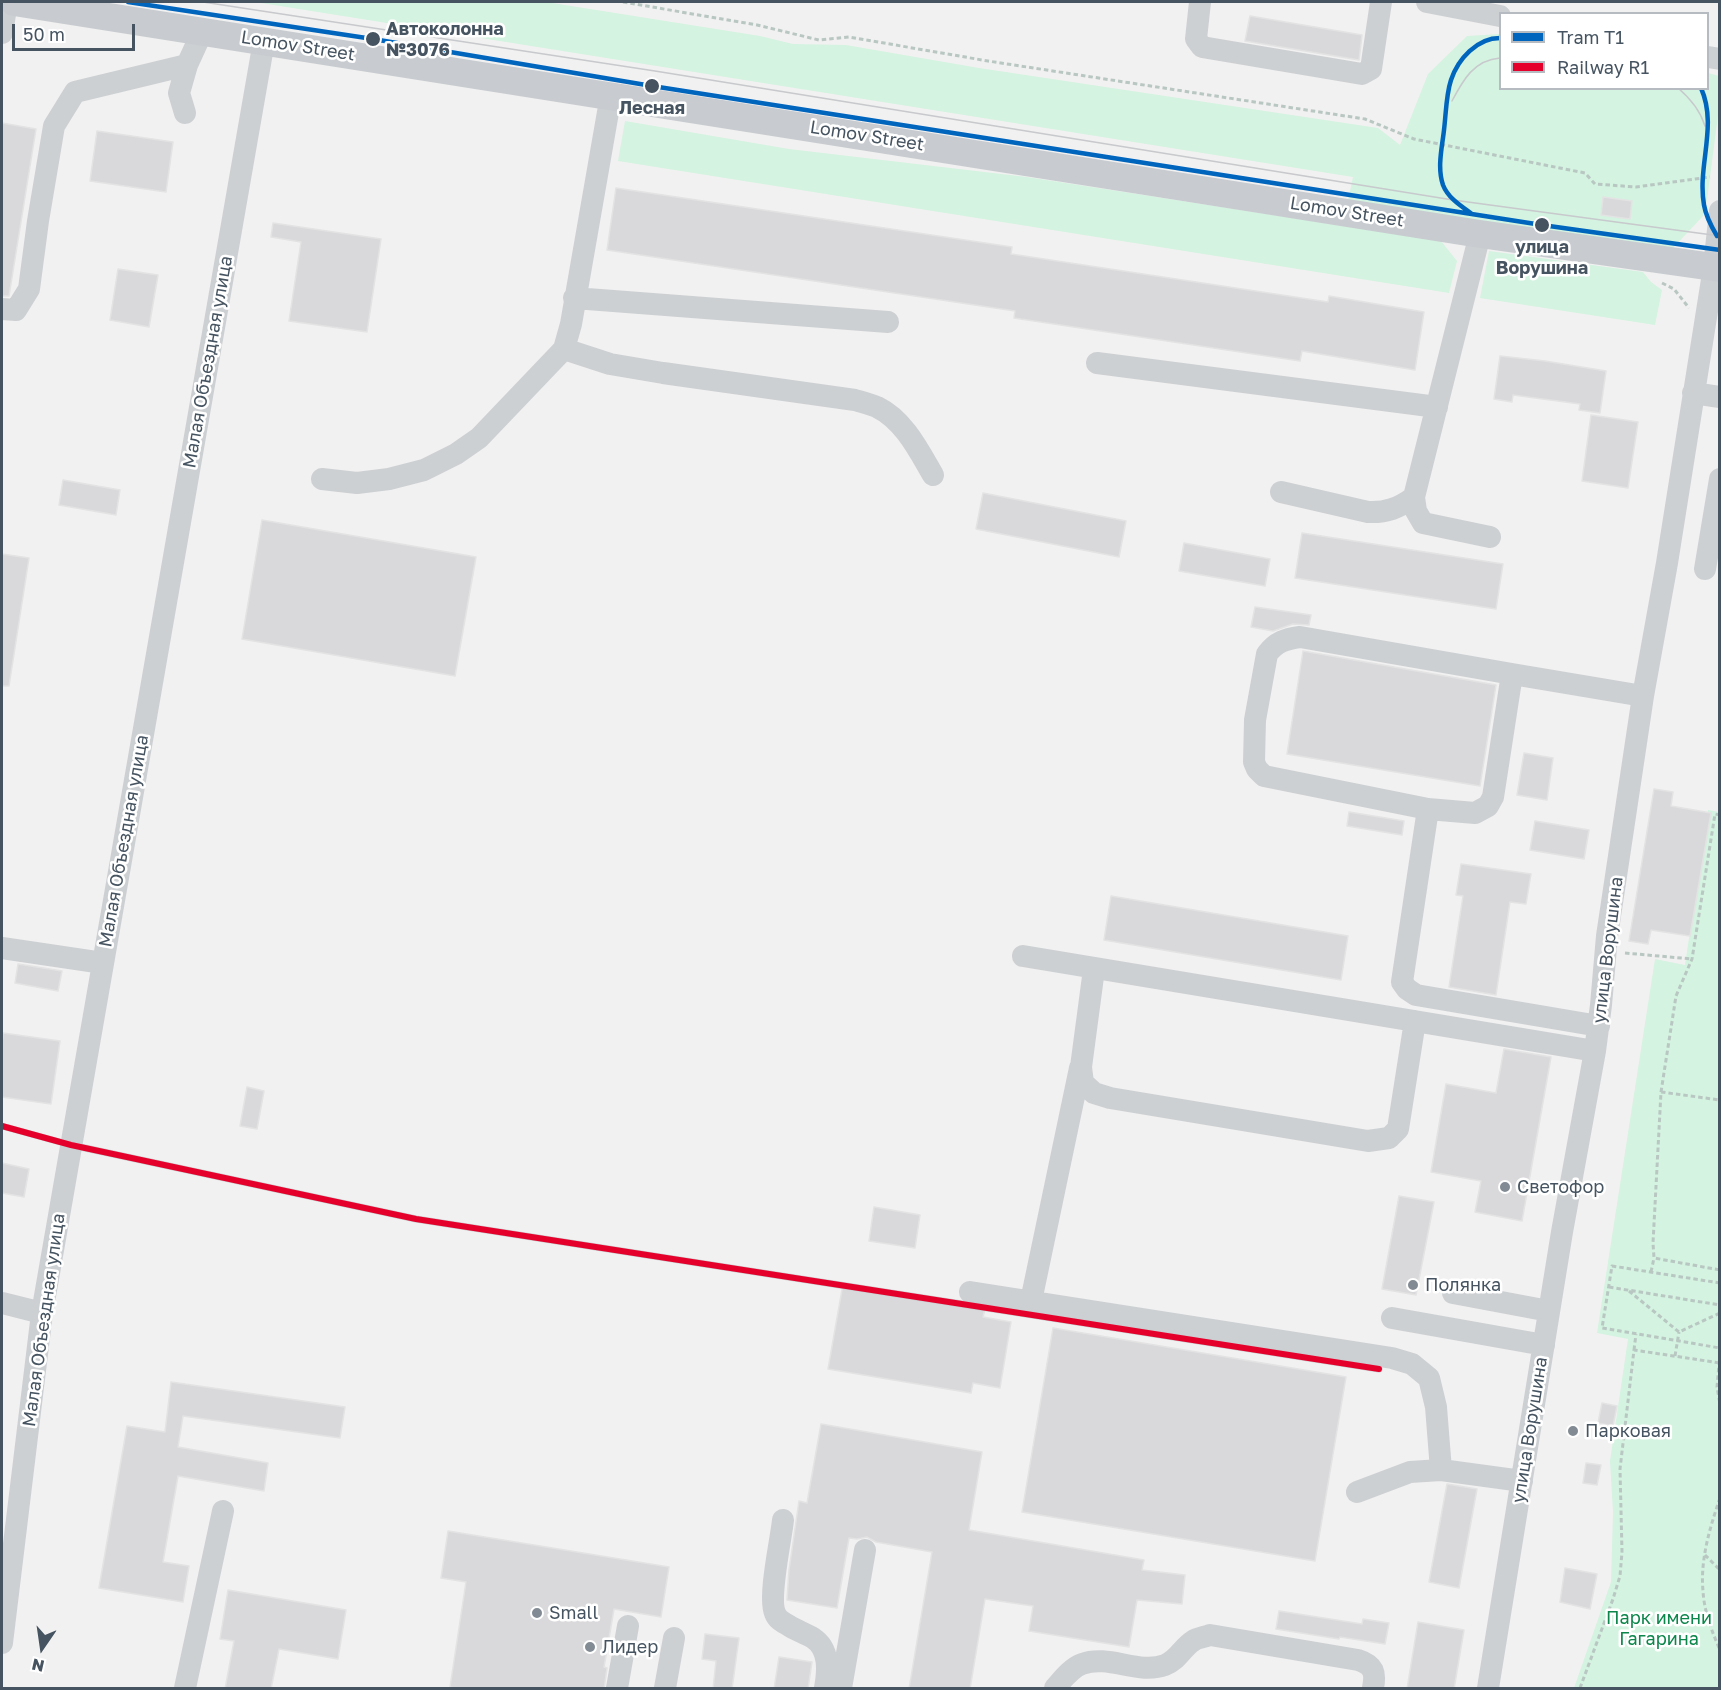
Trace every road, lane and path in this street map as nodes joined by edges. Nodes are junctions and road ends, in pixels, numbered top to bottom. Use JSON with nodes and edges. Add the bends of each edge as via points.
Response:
{"nodes":[{"id":1,"x":7,"y":2,"type":"edge"},
{"id":2,"x":14,"y":2,"type":"edge"},
{"id":3,"x":623,"y":2,"type":"edge"},
{"id":4,"x":1200,"y":2,"type":"edge"},
{"id":5,"x":1381,"y":2,"type":"edge"},
{"id":6,"x":1427,"y":2,"type":"edge"},
{"id":7,"x":1454,"y":4,"type":"edge"},
{"id":8,"x":1499,"y":16,"type":"edge"},
{"id":9,"x":203,"y":30,"type":"junction"},
{"id":10,"x":2,"y":33,"type":"edge"},
{"id":11,"x":264,"y":41,"type":"junction"},
{"id":12,"x":188,"y":65,"type":"junction"},
{"id":13,"x":611,"y":95,"type":"junction"},
{"id":14,"x":185,"y":113,"type":"dead end"},
{"id":15,"x":1710,"y":177,"type":"dead end"},
{"id":16,"x":1719,"y":211,"type":"edge"},
{"id":17,"x":1480,"y":234,"type":"junction"},
{"id":18,"x":1717,"y":268,"type":"edge"},
{"id":19,"x":1659,"y":282,"type":"dead end"},
{"id":20,"x":574,"y":298,"type":"junction"},
{"id":21,"x":2,"y":309,"type":"edge"},
{"id":22,"x":1693,"y":310,"type":"dead end"},
{"id":23,"x":888,"y":322,"type":"dead end"},
{"id":24,"x":564,"y":349,"type":"junction"},
{"id":25,"x":1097,"y":363,"type":"dead end"},
{"id":26,"x":1693,"y":393,"type":"junction"},
{"id":27,"x":1719,"y":397,"type":"edge"},
{"id":28,"x":1437,"y":407,"type":"junction"},
{"id":29,"x":933,"y":475,"type":"dead end"},
{"id":30,"x":322,"y":478,"type":"dead end"},
{"id":31,"x":1719,"y":479,"type":"edge"},
{"id":32,"x":1281,"y":492,"type":"dead end"},
{"id":33,"x":1414,"y":497,"type":"junction"},
{"id":34,"x":1490,"y":537,"type":"dead end"},
{"id":35,"x":1667,"y":563,"type":"junction"},
{"id":36,"x":1712,"y":570,"type":"edge"},
{"id":37,"x":1512,"y":674,"type":"junction"},
{"id":38,"x":1643,"y":696,"type":"junction"},
{"id":39,"x":1428,"y":809,"type":"junction"},
{"id":40,"x":1719,"y":815,"type":"edge"},
{"id":41,"x":2,"y":948,"type":"edge"},
{"id":42,"x":1606,"y":951,"type":"junction"},
{"id":43,"x":1023,"y":956,"type":"dead end"},
{"id":44,"x":1692,"y":959,"type":"junction"},
{"id":45,"x":103,"y":963,"type":"junction"},
{"id":46,"x":1094,"y":969,"type":"junction"},
{"id":47,"x":1415,"y":1021,"type":"junction"},
{"id":48,"x":1599,"y":1026,"type":"junction"},
{"id":49,"x":1595,"y":1051,"type":"junction"},
{"id":50,"x":1081,"y":1066,"type":"junction"},
{"id":51,"x":1661,"y":1092,"type":"junction"},
{"id":52,"x":1719,"y":1100,"type":"edge"},
{"id":53,"x":1654,"y":1258,"type":"junction"},
{"id":54,"x":1719,"y":1270,"type":"edge"},
{"id":55,"x":1651,"y":1272,"type":"junction"},
{"id":56,"x":1719,"y":1283,"type":"edge"},
{"id":57,"x":1608,"y":1287,"type":"junction"},
{"id":58,"x":1627,"y":1290,"type":"junction"},
{"id":59,"x":970,"y":1292,"type":"dead end"},
{"id":60,"x":1453,"y":1293,"type":"dead end"},
{"id":61,"x":1031,"y":1301,"type":"junction"},
{"id":62,"x":2,"y":1303,"type":"edge"},
{"id":63,"x":1719,"y":1305,"type":"edge"},
{"id":64,"x":1549,"y":1311,"type":"junction"},
{"id":65,"x":42,"y":1313,"type":"junction"},
{"id":66,"x":1719,"y":1313,"type":"edge"},
{"id":67,"x":1392,"y":1318,"type":"dead end"},
{"id":68,"x":1679,"y":1332,"type":"junction"},
{"id":69,"x":1636,"y":1333,"type":"junction"},
{"id":70,"x":1678,"y":1341,"type":"junction"},
{"id":71,"x":1544,"y":1345,"type":"junction"},
{"id":72,"x":1719,"y":1348,"type":"edge"},
{"id":73,"x":1634,"y":1350,"type":"junction"},
{"id":74,"x":1719,"y":1353,"type":"edge"},
{"id":75,"x":1675,"y":1356,"type":"junction"},
{"id":76,"x":1719,"y":1363,"type":"edge"},
{"id":77,"x":1719,"y":1404,"type":"edge"},
{"id":78,"x":1442,"y":1470,"type":"junction"},
{"id":79,"x":1522,"y":1481,"type":"junction"},
{"id":80,"x":1357,"y":1492,"type":"dead end"},
{"id":81,"x":1719,"y":1498,"type":"edge"},
{"id":82,"x":223,"y":1511,"type":"dead end"},
{"id":83,"x":783,"y":1520,"type":"dead end"},
{"id":84,"x":865,"y":1550,"type":"dead end"},
{"id":85,"x":1705,"y":1555,"type":"junction"},
{"id":86,"x":1719,"y":1570,"type":"edge"},
{"id":87,"x":628,"y":1626,"type":"dead end"},
{"id":88,"x":674,"y":1638,"type":"dead end"},
{"id":89,"x":2,"y":1643,"type":"edge"},
{"id":90,"x":1719,"y":1650,"type":"edge"},
{"id":91,"x":185,"y":1689,"type":"edge"},
{"id":92,"x":617,"y":1689,"type":"edge"},
{"id":93,"x":665,"y":1689,"type":"edge"},
{"id":94,"x":825,"y":1689,"type":"edge"},
{"id":95,"x":841,"y":1689,"type":"edge"},
{"id":96,"x":1055,"y":1689,"type":"edge"},
{"id":97,"x":1373,"y":1689,"type":"edge"},
{"id":98,"x":1488,"y":1689,"type":"edge"},
{"id":99,"x":1580,"y":1689,"type":"edge"}],
"edges":[{"from":1,"to":10,"type":"street"},
{"from":2,"to":9,"type":"main road","name":"Lomov Street"},
{"from":3,"to":15,"type":"path","via":[[819,40],[849,37],[1365,118],[1414,139],[1585,173],[1595,184],[1636,187]]},
{"from":4,"to":5,"type":"street","via":[[1196,39],[1202,47],[1362,74],[1371,69]]},
{"from":6,"to":7,"type":"street"},
{"from":7,"to":8,"type":"street"},
{"from":9,"to":11,"type":"main road","name":"Lomov Street"},
{"from":9,"to":12,"type":"street"},
{"from":11,"to":13,"type":"main road","name":"Lomov Street"},
{"from":11,"to":45,"type":"street","name":"Малая Объездная улица"},
{"from":12,"to":14,"type":"street","via":[[179,93]]},
{"from":12,"to":21,"type":"street","via":[[75,92],[54,126],[29,289],[16,310]]},
{"from":13,"to":17,"type":"main road","name":"Lomov Street"},
{"from":13,"to":20,"type":"street"},
{"from":16,"to":18,"type":"street","name":"улица Ворушина"},
{"from":17,"to":18,"type":"main road","name":"Lomov Street"},
{"from":17,"to":28,"type":"street"},
{"from":18,"to":26,"type":"street","name":"улица Ворушина"},
{"from":19,"to":22,"type":"path","via":[[1674,289]]},
{"from":20,"to":23,"type":"street"},
{"from":20,"to":24,"type":"street"},
{"from":24,"to":29,"type":"street","via":[[610,364],[855,400],[878,408],[895,420],[915,443]]},
{"from":24,"to":30,"type":"street","via":[[479,438],[456,454],[424,470],[389,479],[357,483]]},
{"from":25,"to":28,"type":"street"},
{"from":26,"to":27,"type":"street"},
{"from":26,"to":35,"type":"street","name":"улица Ворушина"},
{"from":28,"to":33,"type":"street"},
{"from":31,"to":36,"type":"street"},
{"from":32,"to":33,"type":"street","via":[[1381,513]]},
{"from":33,"to":34,"type":"street","via":[[1416,512],[1423,523]]},
{"from":35,"to":36,"type":"street"},
{"from":35,"to":38,"type":"street","name":"улица Ворушина"},
{"from":37,"to":38,"type":"street"},
{"from":37,"to":39,"type":"street","via":[[1493,797],[1488,806],[1475,813]]},
{"from":37,"to":39,"type":"street","via":[[1300,637],[1287,638],[1267,654],[1255,720],[1254,762],[1264,776]]},
{"from":38,"to":42,"type":"street","name":"улица Ворушина"},
{"from":39,"to":48,"type":"street","via":[[1402,982],[1407,989],[1416,995]]},
{"from":40,"to":44,"type":"path","via":[[1715,814]]},
{"from":41,"to":45,"type":"street"},
{"from":42,"to":44,"type":"path"},
{"from":42,"to":48,"type":"street","name":"улица Ворушина"},
{"from":43,"to":46,"type":"street"},
{"from":44,"to":51,"type":"path","via":[[1676,996]]},
{"from":45,"to":65,"type":"street","name":"Малая Объездная улица"},
{"from":46,"to":47,"type":"street"},
{"from":46,"to":50,"type":"street"},
{"from":47,"to":49,"type":"street"},
{"from":47,"to":50,"type":"street","via":[[1398,1129],[1389,1138],[1368,1141],[1110,1098],[1094,1093],[1083,1083]]},
{"from":48,"to":49,"type":"street","name":"улица Ворушина"},
{"from":49,"to":64,"type":"street","name":"улица Ворушина"},
{"from":50,"to":61,"type":"street"},
{"from":51,"to":52,"type":"path"},
{"from":51,"to":53,"type":"path"},
{"from":53,"to":54,"type":"path"},
{"from":53,"to":55,"type":"path"},
{"from":55,"to":56,"type":"path"},
{"from":55,"to":57,"type":"path","via":[[1612,1266]]},
{"from":57,"to":58,"type":"path"},
{"from":57,"to":69,"type":"path","via":[[1602,1328]]},
{"from":58,"to":63,"type":"path"},
{"from":58,"to":68,"type":"path"},
{"from":59,"to":61,"type":"street"},
{"from":60,"to":64,"type":"street"},
{"from":61,"to":78,"type":"street","via":[[1392,1358],[1412,1365],[1429,1378]]},
{"from":62,"to":65,"type":"street"},
{"from":64,"to":71,"type":"street","name":"улица Ворушина"},
{"from":65,"to":89,"type":"street","name":"Малая Объездная улица"},
{"from":66,"to":68,"type":"path"},
{"from":67,"to":71,"type":"street"},
{"from":68,"to":70,"type":"path"},
{"from":69,"to":70,"type":"path"},
{"from":69,"to":73,"type":"path"},
{"from":70,"to":72,"type":"path"},
{"from":70,"to":75,"type":"path"},
{"from":71,"to":79,"type":"street","name":"улица Ворушина"},
{"from":73,"to":75,"type":"path"},
{"from":73,"to":99,"type":"path","via":[[1620,1469],[1620,1576]]},
{"from":74,"to":76,"type":"path"},
{"from":75,"to":76,"type":"path"},
{"from":76,"to":77,"type":"path"},
{"from":78,"to":79,"type":"street"},
{"from":78,"to":80,"type":"street","via":[[1410,1472]]},
{"from":79,"to":98,"type":"street","name":"улица Ворушина"},
{"from":81,"to":85,"type":"path"},
{"from":82,"to":91,"type":"street"},
{"from":83,"to":94,"type":"street","via":[[772,1597],[774,1611],[779,1619],[824,1649]]},
{"from":84,"to":95,"type":"street"},
{"from":85,"to":86,"type":"path"},
{"from":85,"to":90,"type":"path","via":[[1703,1591]]},
{"from":87,"to":92,"type":"street"},
{"from":88,"to":93,"type":"street"},
{"from":96,"to":97,"type":"street","via":[[1082,1664],[1103,1661],[1146,1668],[1164,1665],[1194,1640],[1210,1635],[1366,1662],[1375,1673]]}]}
